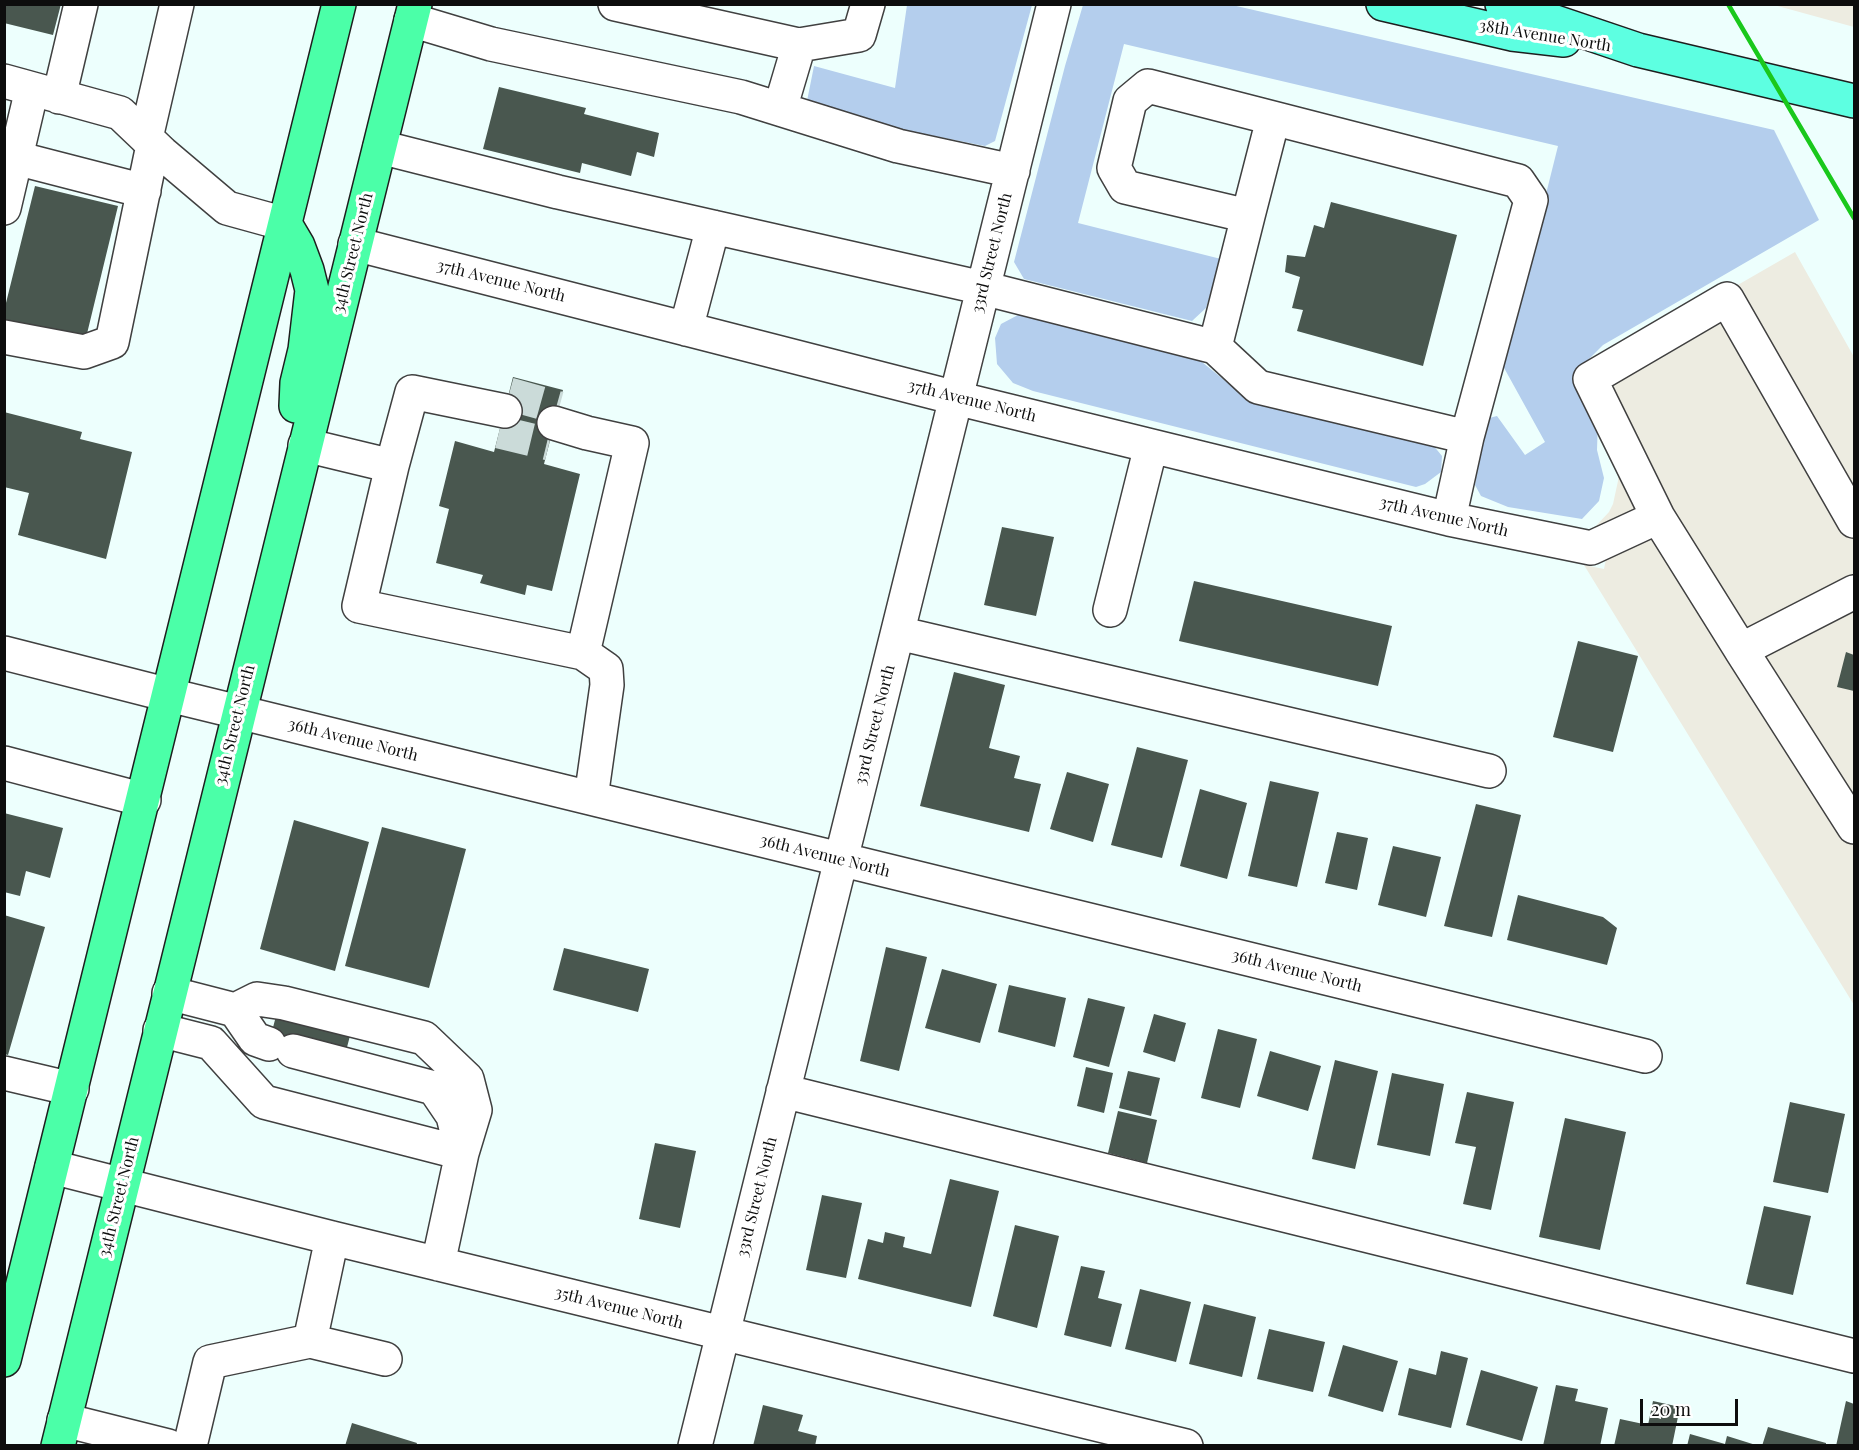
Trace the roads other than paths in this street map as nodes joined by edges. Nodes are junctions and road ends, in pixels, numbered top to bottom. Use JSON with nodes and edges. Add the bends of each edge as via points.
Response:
{"nodes":[{"id":1,"x":81,"y":4,"type":"edge"},
{"id":2,"x":177,"y":4,"type":"edge"},
{"id":3,"x":339,"y":4,"type":"edge"},
{"id":4,"x":615,"y":4,"type":"edge"},
{"id":5,"x":868,"y":4,"type":"edge"},
{"id":6,"x":1054,"y":4,"type":"edge"},
{"id":7,"x":1383,"y":4,"type":"edge"},
{"id":8,"x":1502,"y":4,"type":"edge"},
{"id":9,"x":413,"y":12,"type":"edge"},
{"id":10,"x":799,"y":45,"type":"junction"},
{"id":11,"x":1638,"y":50,"type":"junction"},
{"id":12,"x":32,"y":89,"type":"edge"},
{"id":13,"x":1854,"y":101,"type":"edge"},
{"id":14,"x":780,"y":109,"type":"junction"},
{"id":15,"x":1273,"y":118,"type":"junction"},
{"id":16,"x":150,"y":142,"type":"junction"},
{"id":17,"x":380,"y":147,"type":"junction"},
{"id":18,"x":16,"y":158,"type":"junction"},
{"id":19,"x":1013,"y":171,"type":"junction"},
{"id":20,"x":144,"y":191,"type":"junction"},
{"id":21,"x":4,"y":208,"type":"edge"},
{"id":22,"x":1248,"y":216,"type":"junction"},
{"id":23,"x":285,"y":224,"type":"junction"},
{"id":24,"x":712,"y":227,"type":"junction"},
{"id":25,"x":355,"y":244,"type":"junction"},
{"id":26,"x":983,"y":288,"type":"junction"},
{"id":27,"x":686,"y":328,"type":"junction"},
{"id":28,"x":4,"y":336,"type":"edge"},
{"id":29,"x":1215,"y":347,"type":"junction"},
{"id":30,"x":956,"y":398,"type":"junction"},
{"id":31,"x":504,"y":413,"type":"tunnel mouth"},
{"id":32,"x":554,"y":425,"type":"tunnel mouth"},
{"id":33,"x":1467,"y":437,"type":"junction"},
{"id":34,"x":307,"y":438,"type":"junction"},
{"id":35,"x":1151,"y":446,"type":"junction"},
{"id":36,"x":392,"y":466,"type":"junction"},
{"id":37,"x":1658,"y":517,"type":"junction"},
{"id":38,"x":1449,"y":519,"type":"junction"},
{"id":39,"x":1854,"y":521,"type":"edge"},
{"id":40,"x":1854,"y":592,"type":"edge"},
{"id":41,"x":1110,"y":610,"type":"dead end"},
{"id":42,"x":898,"y":633,"type":"junction"},
{"id":43,"x":1741,"y":650,"type":"junction"},
{"id":44,"x":4,"y":653,"type":"edge"},
{"id":45,"x":583,"y":653,"type":"junction"},
{"id":46,"x":169,"y":695,"type":"junction"},
{"id":47,"x":238,"y":712,"type":"junction"},
{"id":48,"x":4,"y":763,"type":"edge"},
{"id":49,"x":1489,"y":771,"type":"dead end"},
{"id":50,"x":591,"y":798,"type":"junction"},
{"id":51,"x":144,"y":800,"type":"junction"},
{"id":52,"x":1854,"y":827,"type":"edge"},
{"id":53,"x":841,"y":860,"type":"junction"},
{"id":54,"x":169,"y":993,"type":"junction"},
{"id":55,"x":235,"y":1010,"type":"junction"},
{"id":56,"x":160,"y":1030,"type":"junction"},
{"id":57,"x":1646,"y":1056,"type":"dead end"},
{"id":58,"x":4,"y":1073,"type":"edge"},
{"id":59,"x":72,"y":1089,"type":"junction"},
{"id":60,"x":783,"y":1090,"type":"junction"},
{"id":61,"x":462,"y":1153,"type":"junction"},
{"id":62,"x":52,"y":1167,"type":"junction"},
{"id":63,"x":122,"y":1186,"type":"junction"},
{"id":64,"x":332,"y":1238,"type":"junction"},
{"id":65,"x":438,"y":1264,"type":"junction"},
{"id":66,"x":723,"y":1334,"type":"junction"},
{"id":67,"x":310,"y":1341,"type":"junction"},
{"id":68,"x":1854,"y":1356,"type":"edge"},
{"id":69,"x":385,"y":1359,"type":"dead end"},
{"id":70,"x":4,"y":1360,"type":"edge"},
{"id":71,"x":61,"y":1433,"type":"edge"},
{"id":72,"x":168,"y":1446,"type":"edge"},
{"id":73,"x":190,"y":1446,"type":"edge"},
{"id":74,"x":695,"y":1446,"type":"edge"},
{"id":75,"x":1186,"y":1446,"type":"edge"}],
"edges":[{"from":1,"to":12,"type":"street"},
{"from":2,"to":16,"type":"street"},
{"from":3,"to":23,"type":"highway"},
{"from":4,"to":10,"type":"street"},
{"from":5,"to":10,"type":"street","via":[[859,35]]},
{"from":6,"to":19,"type":"street","name":"33rd Street North"},
{"from":7,"to":11,"type":"main road","name":"38th Avenue North","via":[[1512,34]]},
{"from":8,"to":11,"type":"main road","name":"38th Avenue North"},
{"from":9,"to":14,"type":"street","via":[[491,44],[741,97]]},
{"from":9,"to":17,"type":"highway","name":"34th Street North"},
{"from":10,"to":14,"type":"street"},
{"from":11,"to":13,"type":"main road","name":"38th Avenue North"},
{"from":12,"to":16,"type":"street","via":[[120,113]]},
{"from":12,"to":18,"type":"street"},
{"from":14,"to":19,"type":"street","via":[[898,146]]},
{"from":15,"to":22,"type":"street"},
{"from":15,"to":22,"type":"street","via":[[1148,86],[1130,101],[1114,168],[1125,187]]},
{"from":15,"to":33,"type":"street","via":[[1518,181],[1531,200]]},
{"from":16,"to":20,"type":"street"},
{"from":16,"to":23,"type":"street","via":[[227,208]]},
{"from":17,"to":24,"type":"street"},
{"from":17,"to":25,"type":"highway","name":"34th Street North"},
{"from":18,"to":20,"type":"street"},
{"from":18,"to":21,"type":"street"},
{"from":19,"to":26,"type":"street","name":"33rd Street North"},
{"from":20,"to":28,"type":"street","via":[[112,342],[84,352]]},
{"from":22,"to":29,"type":"street"},
{"from":23,"to":34,"type":"highway","via":[[298,246],[312,290],[296,403]]},
{"from":23,"to":46,"type":"highway"},
{"from":24,"to":26,"type":"street"},
{"from":24,"to":27,"type":"street"},
{"from":25,"to":27,"type":"street","name":"37th Avenue North"},
{"from":25,"to":34,"type":"highway","name":"34th Street North"},
{"from":26,"to":29,"type":"street"},
{"from":26,"to":30,"type":"street","name":"33rd Street North"},
{"from":27,"to":30,"type":"street","name":"37th Avenue North"},
{"from":29,"to":33,"type":"street","via":[[1257,387]]},
{"from":30,"to":35,"type":"street","name":"37th Avenue North"},
{"from":30,"to":42,"type":"street","name":"33rd Street North"},
{"from":31,"to":36,"type":"street","via":[[412,392]]},
{"from":32,"to":45,"type":"street","via":[[632,443]]},
{"from":33,"to":38,"type":"street"},
{"from":34,"to":36,"type":"street"},
{"from":34,"to":47,"type":"highway","name":"34th Street North"},
{"from":35,"to":38,"type":"street","name":"37th Avenue North"},
{"from":35,"to":41,"type":"street"},
{"from":36,"to":45,"type":"street","via":[[359,606]]},
{"from":37,"to":38,"type":"street","name":"37th Avenue North","via":[[1591,548]]},
{"from":37,"to":39,"type":"street","via":[[1590,378],[1726,299]]},
{"from":37,"to":43,"type":"street"},
{"from":40,"to":43,"type":"street"},
{"from":42,"to":49,"type":"street"},
{"from":42,"to":53,"type":"street","name":"33rd Street North"},
{"from":43,"to":52,"type":"street"},
{"from":44,"to":46,"type":"street","name":"36th Avenue North"},
{"from":45,"to":50,"type":"street","via":[[606,669],[607,685]]},
{"from":46,"to":47,"type":"street","name":"36th Avenue North"},
{"from":46,"to":51,"type":"highway"},
{"from":47,"to":50,"type":"street","name":"36th Avenue North"},
{"from":47,"to":54,"type":"highway","name":"34th Street North"},
{"from":48,"to":51,"type":"street"},
{"from":50,"to":53,"type":"street","name":"36th Avenue North"},
{"from":51,"to":59,"type":"highway"},
{"from":53,"to":57,"type":"street","name":"36th Avenue North"},
{"from":53,"to":60,"type":"street","name":"33rd Street North"},
{"from":54,"to":55,"type":"street"},
{"from":54,"to":56,"type":"highway","name":"34th Street North"},
{"from":55,"to":61,"type":"street","via":[[255,1039],[434,1088],[453,1116]]},
{"from":55,"to":61,"type":"street","via":[[257,999],[284,1003],[424,1038],[467,1079],[475,1110]]},
{"from":56,"to":61,"type":"street","via":[[211,1043],[264,1102]]},
{"from":56,"to":63,"type":"highway","name":"34th Street North"},
{"from":58,"to":59,"type":"street"},
{"from":59,"to":62,"type":"highway"},
{"from":60,"to":66,"type":"street","name":"33rd Street North"},
{"from":60,"to":68,"type":"street"},
{"from":61,"to":65,"type":"street"},
{"from":62,"to":63,"type":"street","name":"35th Avenue North"},
{"from":62,"to":70,"type":"highway"},
{"from":63,"to":64,"type":"street","name":"35th Avenue North"},
{"from":63,"to":71,"type":"highway","name":"34th Street North"},
{"from":64,"to":65,"type":"street","name":"35th Avenue North"},
{"from":64,"to":67,"type":"street"},
{"from":65,"to":66,"type":"street","name":"35th Avenue North"},
{"from":66,"to":74,"type":"street","name":"33rd Street North"},
{"from":66,"to":75,"type":"street","name":"35th Avenue North"},
{"from":67,"to":69,"type":"street"},
{"from":67,"to":73,"type":"street","via":[[210,1362]]},
{"from":71,"to":72,"type":"street"}]}
